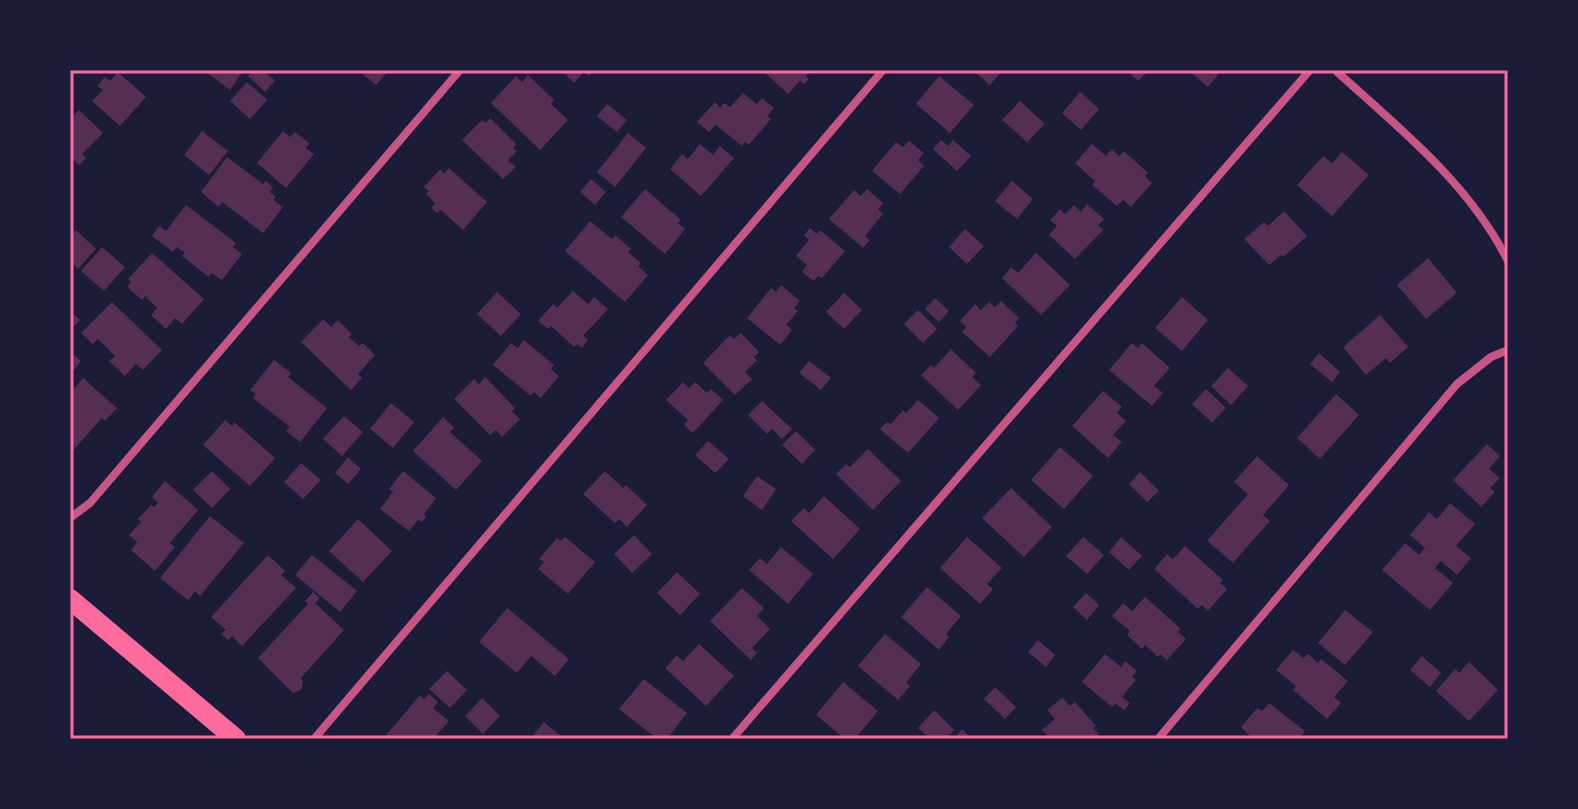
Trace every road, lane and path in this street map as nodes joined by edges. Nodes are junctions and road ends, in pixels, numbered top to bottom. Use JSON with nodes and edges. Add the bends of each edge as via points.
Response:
{"nodes":[{"id":1,"x":460,"y":70,"type":"edge"},
{"id":2,"x":883,"y":70,"type":"edge"},
{"id":3,"x":1310,"y":70,"type":"edge"},
{"id":4,"x":1335,"y":70,"type":"edge"},
{"id":5,"x":1508,"y":261,"type":"edge"},
{"id":6,"x":1508,"y":350,"type":"edge"},
{"id":7,"x":70,"y":518,"type":"edge"},
{"id":8,"x":70,"y":599,"type":"edge"},
{"id":9,"x":236,"y":739,"type":"edge"},
{"id":10,"x":314,"y":739,"type":"edge"},
{"id":11,"x":732,"y":739,"type":"edge"},
{"id":12,"x":1158,"y":739,"type":"edge"}],
"edges":[{"from":1,"to":7,"type":"street","via":[[90,503]]},
{"from":2,"to":10,"type":"street"},
{"from":3,"to":11,"type":"street"},
{"from":4,"to":5,"type":"street","via":[[1425,152],[1492,231]]},
{"from":6,"to":12,"type":"street","via":[[1457,384]]},
{"from":8,"to":9,"type":"main road"}]}
